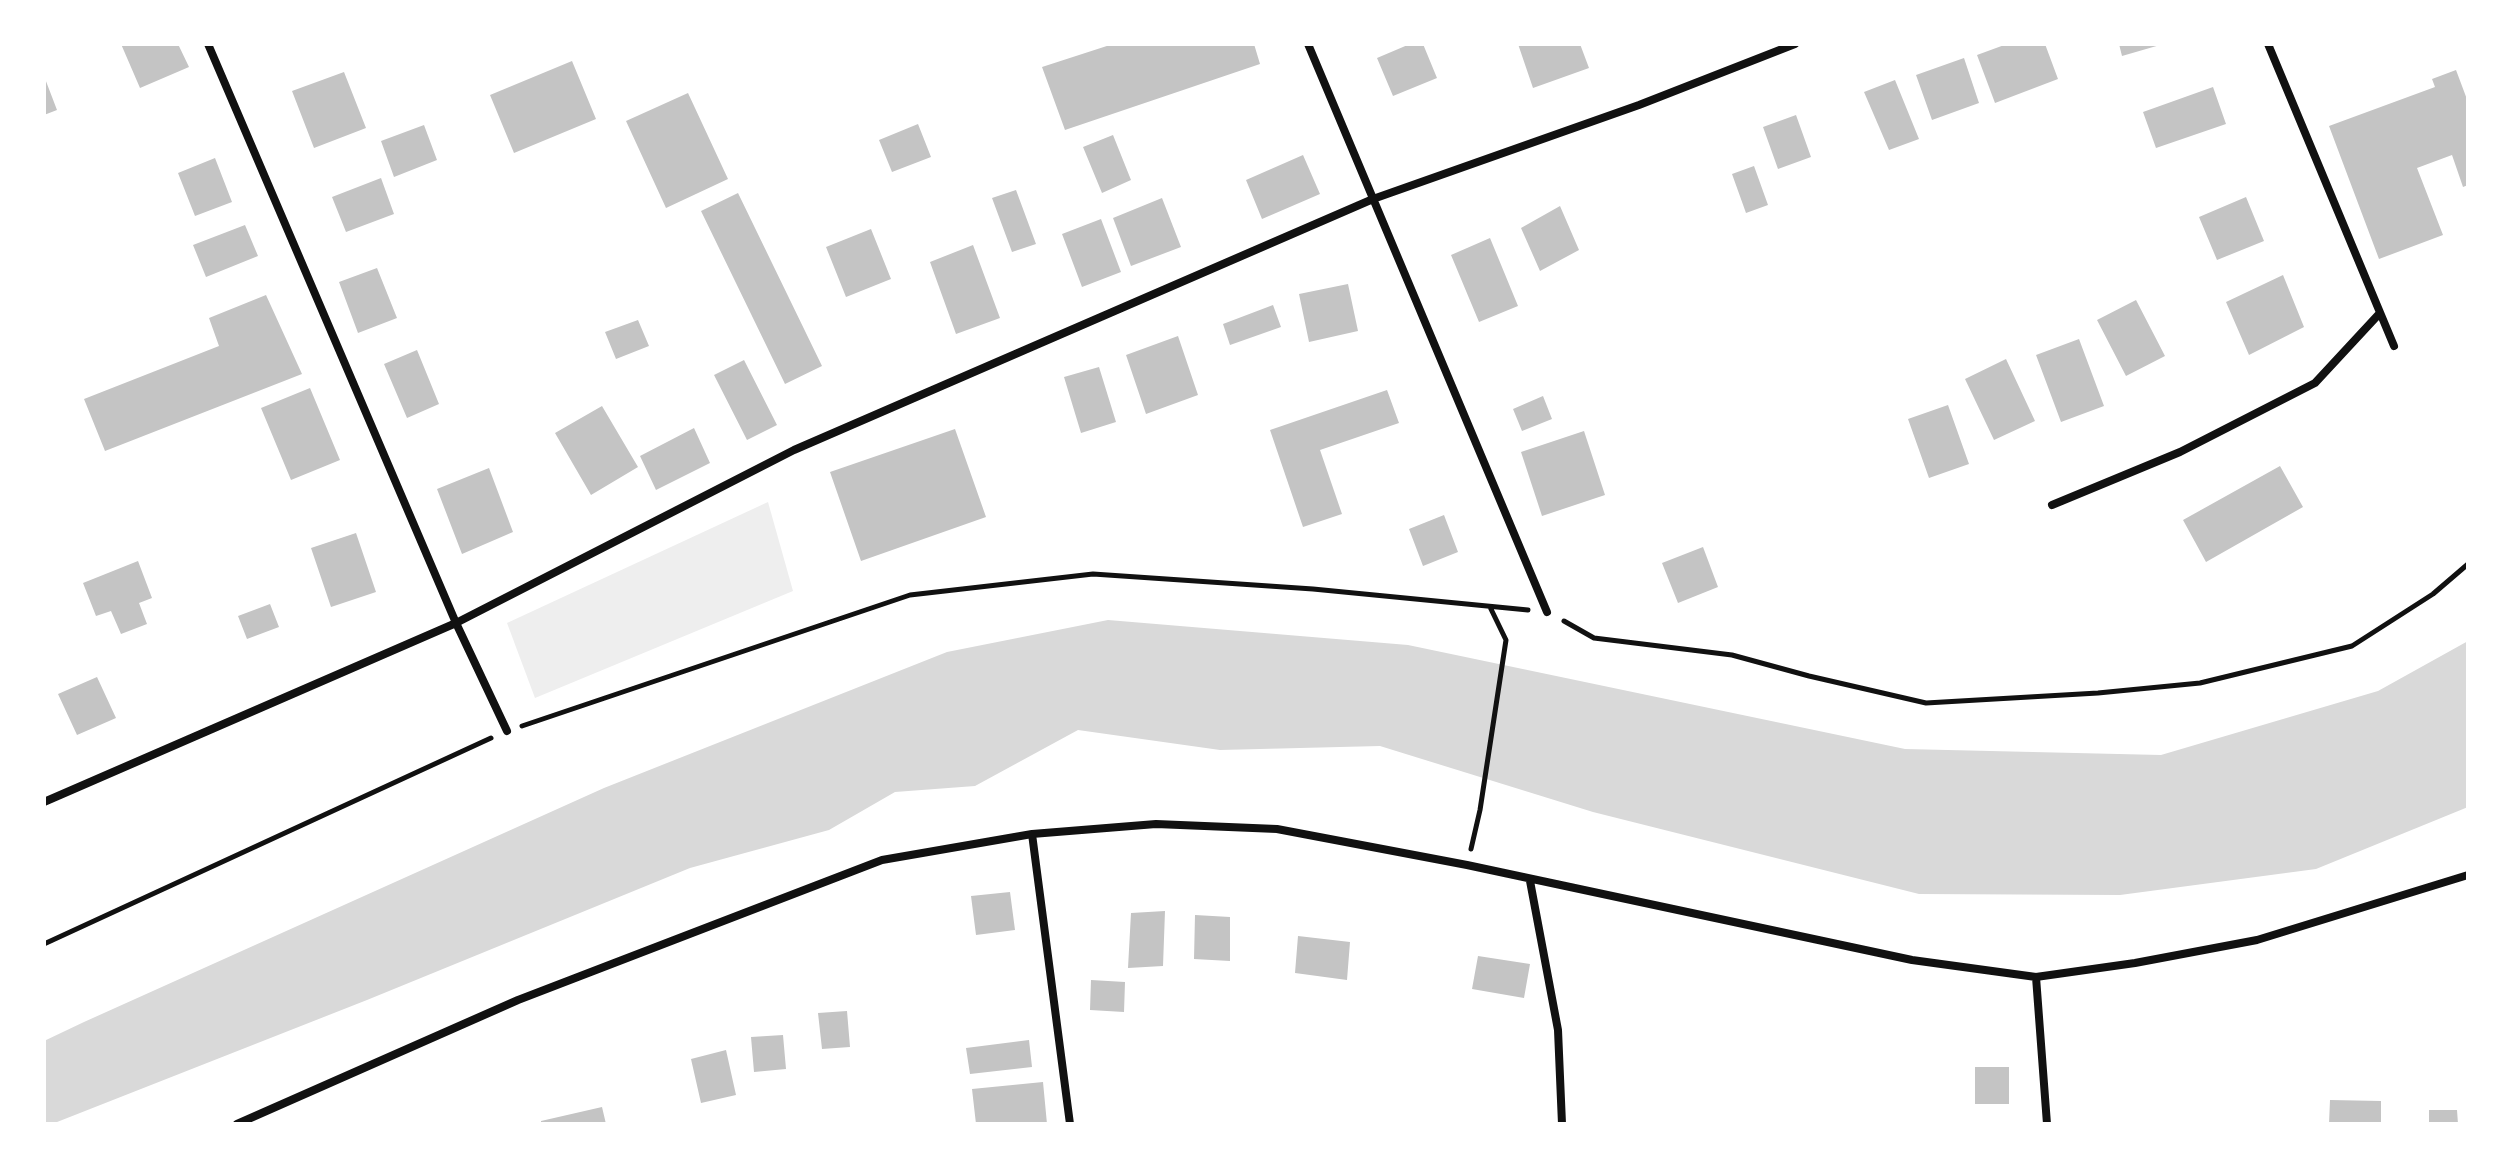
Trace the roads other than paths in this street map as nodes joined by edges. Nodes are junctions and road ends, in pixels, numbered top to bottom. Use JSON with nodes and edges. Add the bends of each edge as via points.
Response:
{"nodes":[{"id":1,"x":208,"y":44,"type":"edge"},
{"id":2,"x":1308,"y":44,"type":"edge"},
{"id":3,"x":1795,"y":44,"type":"edge"},
{"id":4,"x":2268,"y":44,"type":"edge"},
{"id":5,"x":1373,"y":199,"type":"junction"},
{"id":6,"x":2379,"y":314,"type":"junction"},
{"id":7,"x":2394,"y":346,"type":"dead end"},
{"id":8,"x":2052,"y":505,"type":"dead end"},
{"id":9,"x":1547,"y":612,"type":"road end"},
{"id":10,"x":456,"y":623,"type":"junction"},
{"id":11,"x":507,"y":731,"type":"road end"},
{"id":12,"x":44,"y":802,"type":"edge"},
{"id":13,"x":1032,"y":834,"type":"junction"},
{"id":14,"x":2468,"y":875,"type":"edge"},
{"id":15,"x":1530,"y":881,"type":"junction"},
{"id":16,"x":2036,"y":977,"type":"junction"},
{"id":17,"x":237,"y":1124,"type":"edge"},
{"id":18,"x":1070,"y":1124,"type":"edge"},
{"id":19,"x":1562,"y":1124,"type":"edge"},
{"id":20,"x":2047,"y":1124,"type":"edge"}],
"edges":[{"from":1,"to":10,"type":"street"},
{"from":2,"to":5,"type":"street"},
{"from":3,"to":5,"type":"street"},
{"from":4,"to":6,"type":"street"},
{"from":5,"to":9,"type":"street"},
{"from":5,"to":10,"type":"street","via":[[794,450]]},
{"from":6,"to":7,"type":"street"},
{"from":6,"to":8,"type":"street","via":[[2315,383],[2180,452]]},
{"from":10,"to":11,"type":"street"},
{"from":10,"to":12,"type":"street"},
{"from":13,"to":15,"type":"street","via":[[1156,824],[1277,829]]},
{"from":13,"to":17,"type":"street","via":[[882,860],[518,1000]]},
{"from":13,"to":18,"type":"street"},
{"from":14,"to":16,"type":"street","via":[[2257,940]]},
{"from":15,"to":16,"type":"street","via":[[1912,960]]},
{"from":15,"to":19,"type":"street","via":[[1558,1030]]},
{"from":16,"to":20,"type":"street"}]}
